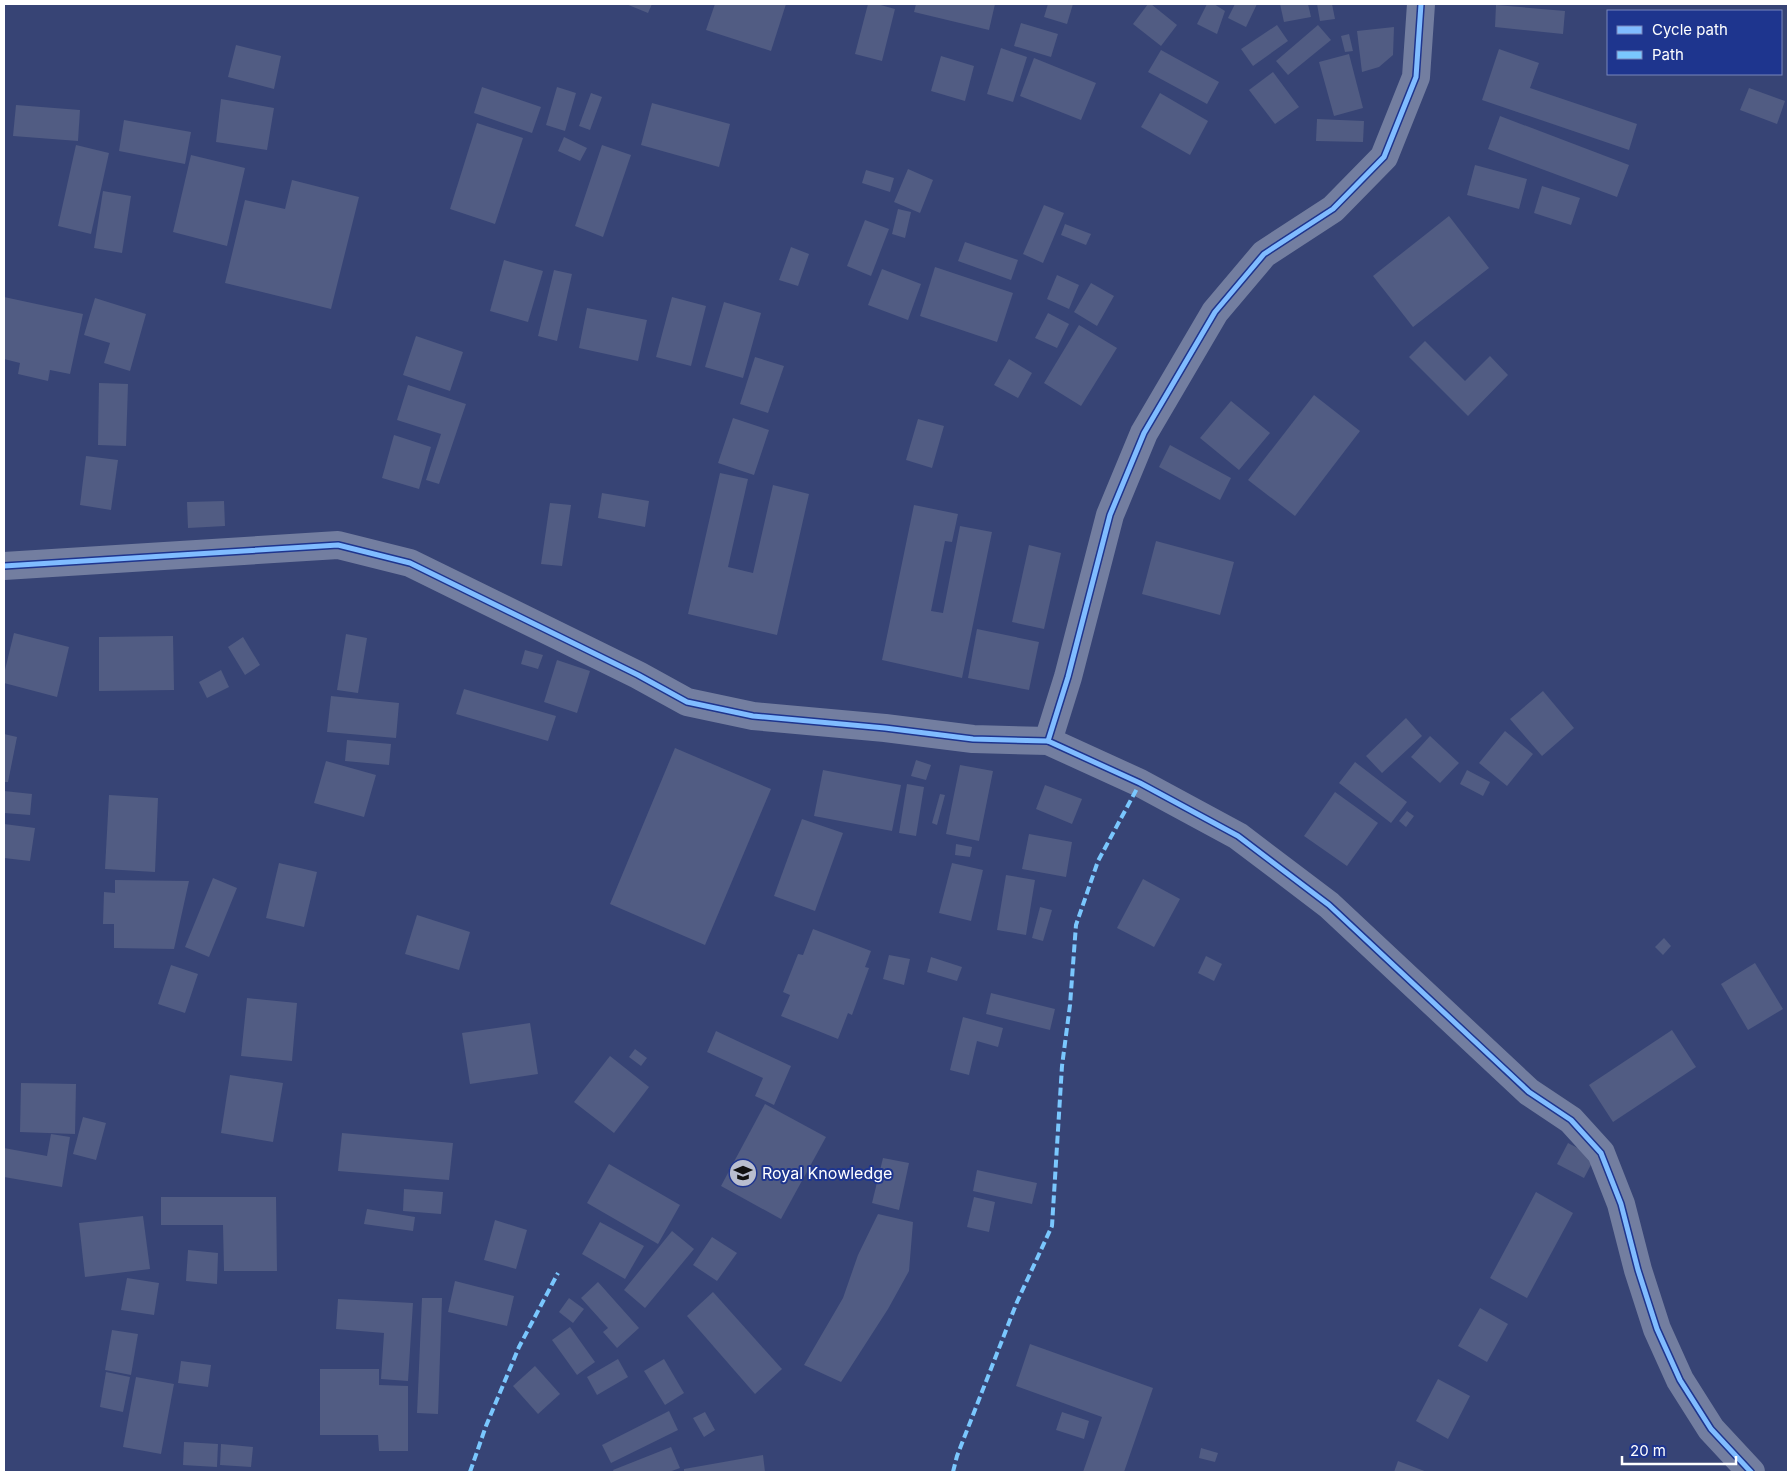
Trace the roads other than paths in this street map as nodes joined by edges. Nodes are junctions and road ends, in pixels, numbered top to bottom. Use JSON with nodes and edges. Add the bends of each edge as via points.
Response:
{"nodes":[{"id":1,"x":1421,"y":4,"type":"edge"},
{"id":2,"x":4,"y":566,"type":"edge"},
{"id":3,"x":1048,"y":741,"type":"junction"},
{"id":4,"x":1751,"y":1472,"type":"edge"}],
"edges":[{"from":1,"to":3,"type":"street","via":[[1416,77],[1384,157],[1333,208],[1264,254],[1214,312],[1144,433],[1110,515]]},
{"from":2,"to":3,"type":"street","via":[[338,545],[410,563],[687,702],[753,716],[973,739]]},
{"from":3,"to":4,"type":"street","via":[[1140,783],[1238,836],[1328,906],[1529,1092],[1571,1120],[1601,1153],[1621,1204],[1657,1329],[1680,1380],[1711,1429]]}]}
